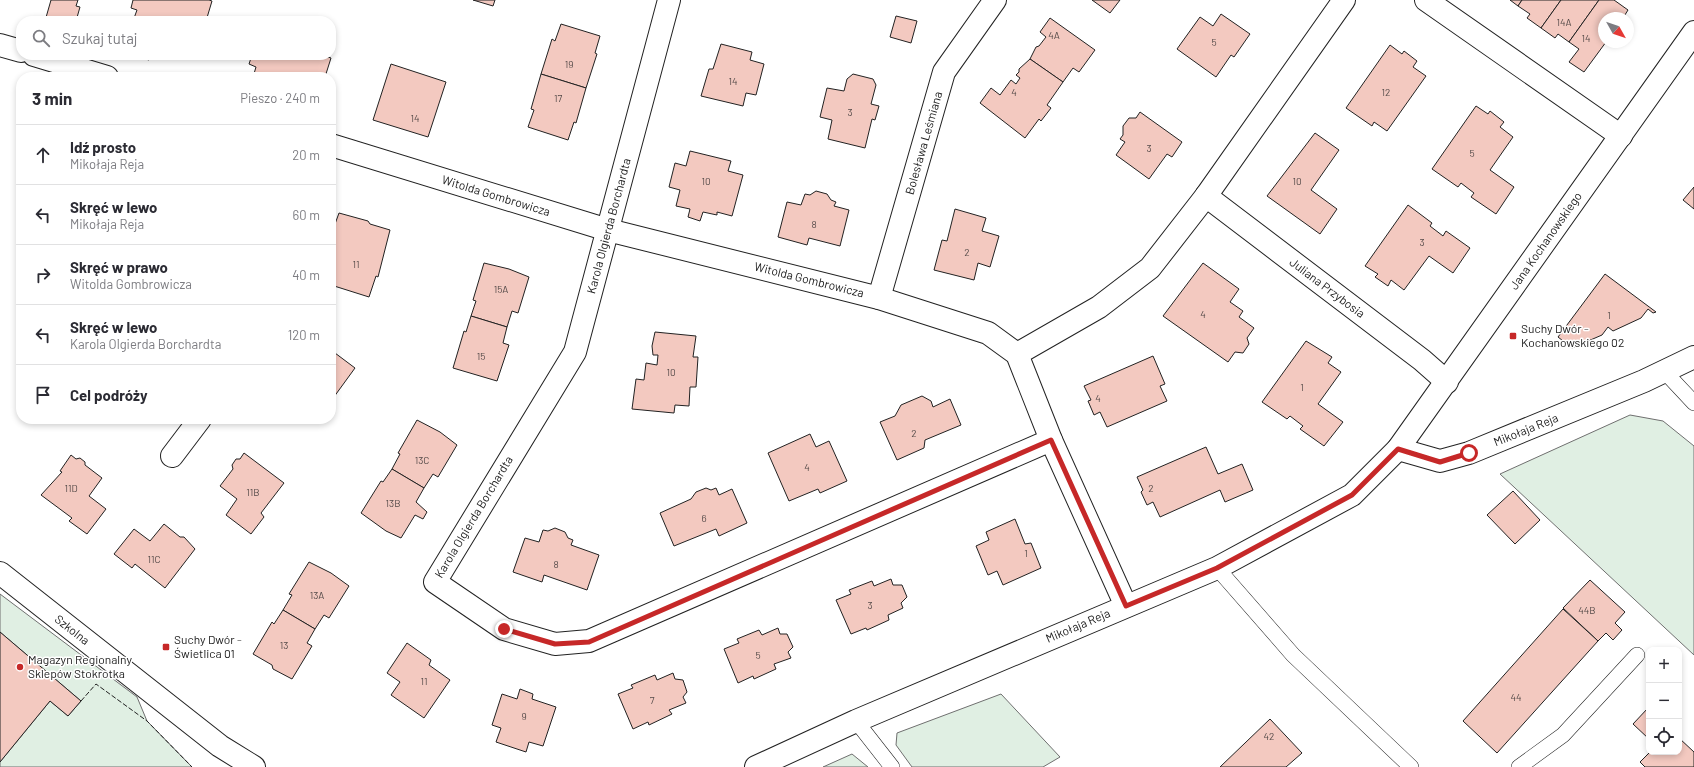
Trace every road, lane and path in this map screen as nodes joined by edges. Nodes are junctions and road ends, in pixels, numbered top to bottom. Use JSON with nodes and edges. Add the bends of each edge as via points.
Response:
{"nodes":[{"id":1,"x":669,"y":0,"type":"edge"},
{"id":2,"x":995,"y":0,"type":"edge"},
{"id":3,"x":1344,"y":0,"type":"edge"},
{"id":4,"x":1426,"y":0,"type":"edge"},
{"id":5,"x":1694,"y":32,"type":"edge"},
{"id":6,"x":0,"y":45,"type":"edge"},
{"id":7,"x":16,"y":50,"type":"edge"},
{"id":8,"x":51,"y":60,"type":"edge"},
{"id":9,"x":90,"y":72,"type":"edge"},
{"id":10,"x":1621,"y":136,"type":"junction"},
{"id":11,"x":336,"y":147,"type":"edge"},
{"id":12,"x":1206,"y":196,"type":"junction"},
{"id":13,"x":608,"y":230,"type":"junction"},
{"id":14,"x":879,"y":298,"type":"junction"},
{"id":15,"x":1017,"y":354,"type":"junction"},
{"id":16,"x":1694,"y":357,"type":"edge"},
{"id":17,"x":1665,"y":372,"type":"junction"},
{"id":18,"x":1447,"y":382,"type":"junction"},
{"id":19,"x":1694,"y":403,"type":"edge"},
{"id":20,"x":196,"y":424,"type":"edge"},
{"id":21,"x":1051,"y":440,"type":"junction"},
{"id":22,"x":1398,"y":449,"type":"junction"},
{"id":23,"x":172,"y":456,"type":"dead end"},
{"id":24,"x":1217,"y":568,"type":"junction"},
{"id":25,"x":0,"y":573,"type":"edge"},
{"id":26,"x":1126,"y":606,"type":"junction"},
{"id":27,"x":1637,"y":655,"type":"dead end"},
{"id":28,"x":856,"y":721,"type":"junction"},
{"id":29,"x":220,"y":746,"type":"junction"},
{"id":30,"x":238,"y":767,"type":"edge"},
{"id":31,"x":254,"y":767,"type":"edge"},
{"id":32,"x":756,"y":767,"type":"edge"},
{"id":33,"x":892,"y":767,"type":"edge"},
{"id":34,"x":1411,"y":767,"type":"edge"},
{"id":35,"x":1519,"y":767,"type":"edge"}],
"edges":[{"from":1,"to":13,"type":"street","name":"Karola Olgierda Borchardta"},
{"from":2,"to":14,"type":"street","name":"Bolesława Leśmiana","via":[[944,72]]},
{"from":3,"to":12,"type":"street"},
{"from":4,"to":10,"type":"street"},
{"from":5,"to":10,"type":"street","name":"Jana Kochanowskiego"},
{"from":6,"to":7,"type":"street"},
{"from":8,"to":9,"type":"street"},
{"from":10,"to":18,"type":"street","name":"Jana Kochanowskiego"},
{"from":11,"to":13,"type":"street","name":"Witolda Gombrowicza"},
{"from":12,"to":15,"type":"street","via":[[1150,268],[1099,307]]},
{"from":12,"to":18,"type":"street","name":"Juliana Przybosia","via":[[1422,360]]},
{"from":13,"to":14,"type":"street","name":"Witolda Gombrowicza"},
{"from":13,"to":21,"type":"street","name":"Karola Olgierda Borchardta","via":[[575,352],[435,582],[504,629],[555,644],[589,642]]},
{"from":14,"to":15,"type":"street","name":"Witolda Gombrowicza","via":[[988,333]]},
{"from":15,"to":21,"type":"street"},
{"from":16,"to":17,"type":"street","name":"Mikołaja Reja"},
{"from":17,"to":19,"type":"lane"},
{"from":17,"to":22,"type":"street","name":"Mikołaja Reja","via":[[1483,447],[1440,462]]},
{"from":18,"to":22,"type":"street","name":"Jana Kochanowskiego"},
{"from":20,"to":23,"type":"street"},
{"from":21,"to":26,"type":"street"},
{"from":22,"to":24,"type":"street","name":"Mikołaja Reja","via":[[1352,495]]},
{"from":24,"to":26,"type":"street","name":"Mikołaja Reja"},
{"from":24,"to":34,"type":"lane","via":[[1293,655]]},
{"from":25,"to":29,"type":"street","name":"Szkolna"},
{"from":26,"to":28,"type":"street","name":"Mikołaja Reja"},
{"from":27,"to":35,"type":"lane","via":[[1563,735]]},
{"from":28,"to":32,"type":"street","name":"Mikołaja Reja"},
{"from":28,"to":33,"type":"lane"},
{"from":29,"to":30,"type":"street","name":"Szkolna"},
{"from":29,"to":31,"type":"street","name":"Szkolna"}]}
